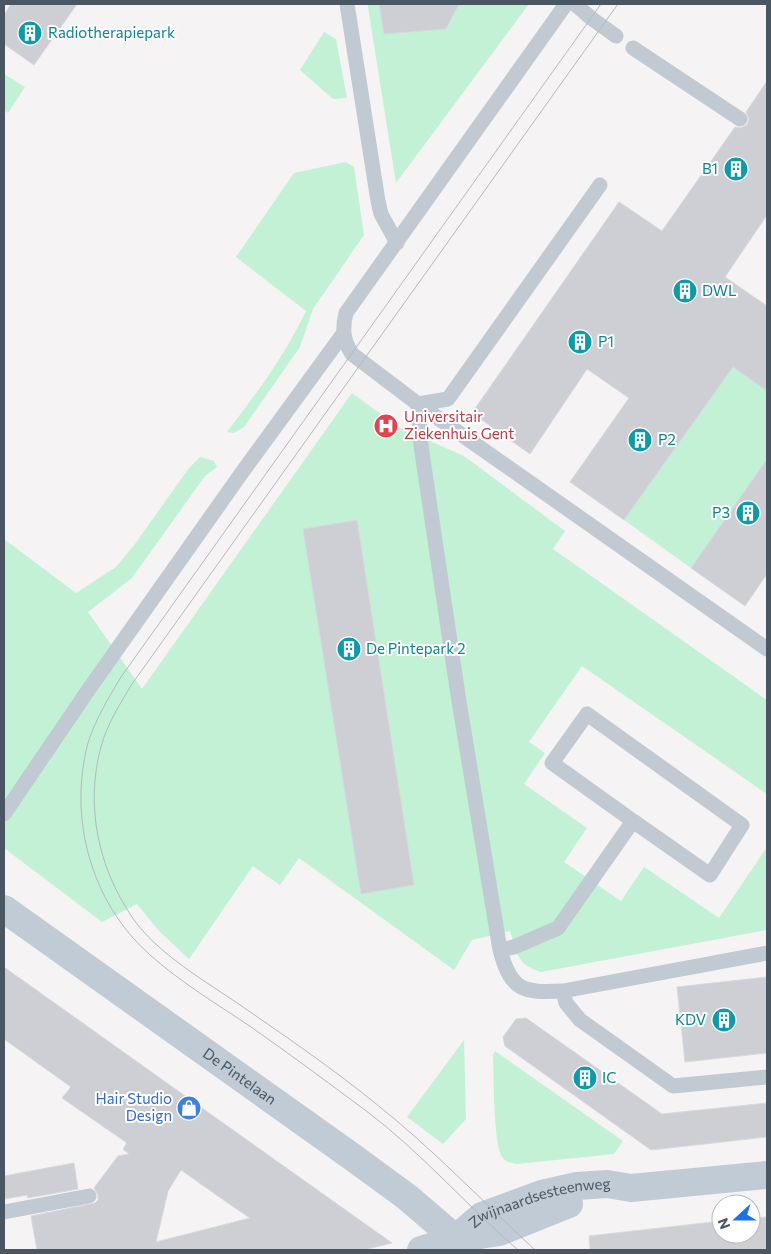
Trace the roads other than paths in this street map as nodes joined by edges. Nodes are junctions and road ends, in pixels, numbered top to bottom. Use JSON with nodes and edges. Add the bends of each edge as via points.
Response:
{"nodes":[{"id":1,"x":347,"y":4,"type":"edge"},
{"id":2,"x":566,"y":4,"type":"edge"},
{"id":3,"x":575,"y":4,"type":"edge"},
{"id":4,"x":616,"y":36,"type":"dead end"},
{"id":5,"x":633,"y":48,"type":"dead end"},
{"id":6,"x":740,"y":119,"type":"dead end"},
{"id":7,"x":600,"y":185,"type":"dead end"},
{"id":8,"x":397,"y":243,"type":"junction"},
{"id":9,"x":343,"y":334,"type":"junction"},
{"id":10,"x":418,"y":404,"type":"junction"},
{"id":11,"x":767,"y":649,"type":"edge"},
{"id":12,"x":4,"y":814,"type":"edge"},
{"id":13,"x":633,"y":821,"type":"junction"},
{"id":14,"x":4,"y":909,"type":"edge"},
{"id":15,"x":500,"y":950,"type":"junction"},
{"id":16,"x":767,"y":953,"type":"edge"},
{"id":17,"x":563,"y":991,"type":"junction"},
{"id":18,"x":767,"y":1078,"type":"edge"},
{"id":19,"x":767,"y":1175,"type":"edge"},
{"id":20,"x":89,"y":1196,"type":"dead end"},
{"id":21,"x":4,"y":1212,"type":"edge"},
{"id":22,"x":462,"y":1245,"type":"edge"},
{"id":23,"x":421,"y":1250,"type":"edge"}],
"edges":[{"from":1,"to":8,"type":"lane","via":[[378,200],[381,214]]},
{"from":2,"to":8,"type":"lane"},
{"from":3,"to":4,"type":"lane"},
{"from":5,"to":6,"type":"lane"},
{"from":7,"to":10,"type":"lane","via":[[448,399]]},
{"from":8,"to":9,"type":"lane","via":[[346,313]]},
{"from":9,"to":10,"type":"lane","via":[[352,354]]},
{"from":9,"to":12,"type":"lane","via":[[89,689]]},
{"from":10,"to":11,"type":"lane"},
{"from":10,"to":15,"type":"lane","via":[[421,446],[456,685]]},
{"from":13,"to":13,"type":"lane","via":[[710,875],[742,825],[587,714],[552,763]]},
{"from":13,"to":15,"type":"lane","via":[[558,928]]},
{"from":14,"to":22,"type":"street","name":"De Pintelaan","via":[[407,1197]]},
{"from":15,"to":17,"type":"lane","via":[[511,980],[522,989]]},
{"from":16,"to":17,"type":"lane"},
{"from":17,"to":18,"type":"lane","via":[[566,1003],[580,1020],[673,1086]]},
{"from":19,"to":22,"type":"street","name":"Zwijnaardsesteenweg","via":[[631,1188],[607,1184],[576,1186],[542,1194],[482,1216]]},
{"from":20,"to":21,"type":"lane"},
{"from":22,"to":23,"type":"street","name":"Zwijnaardsesteenweg"}]}
